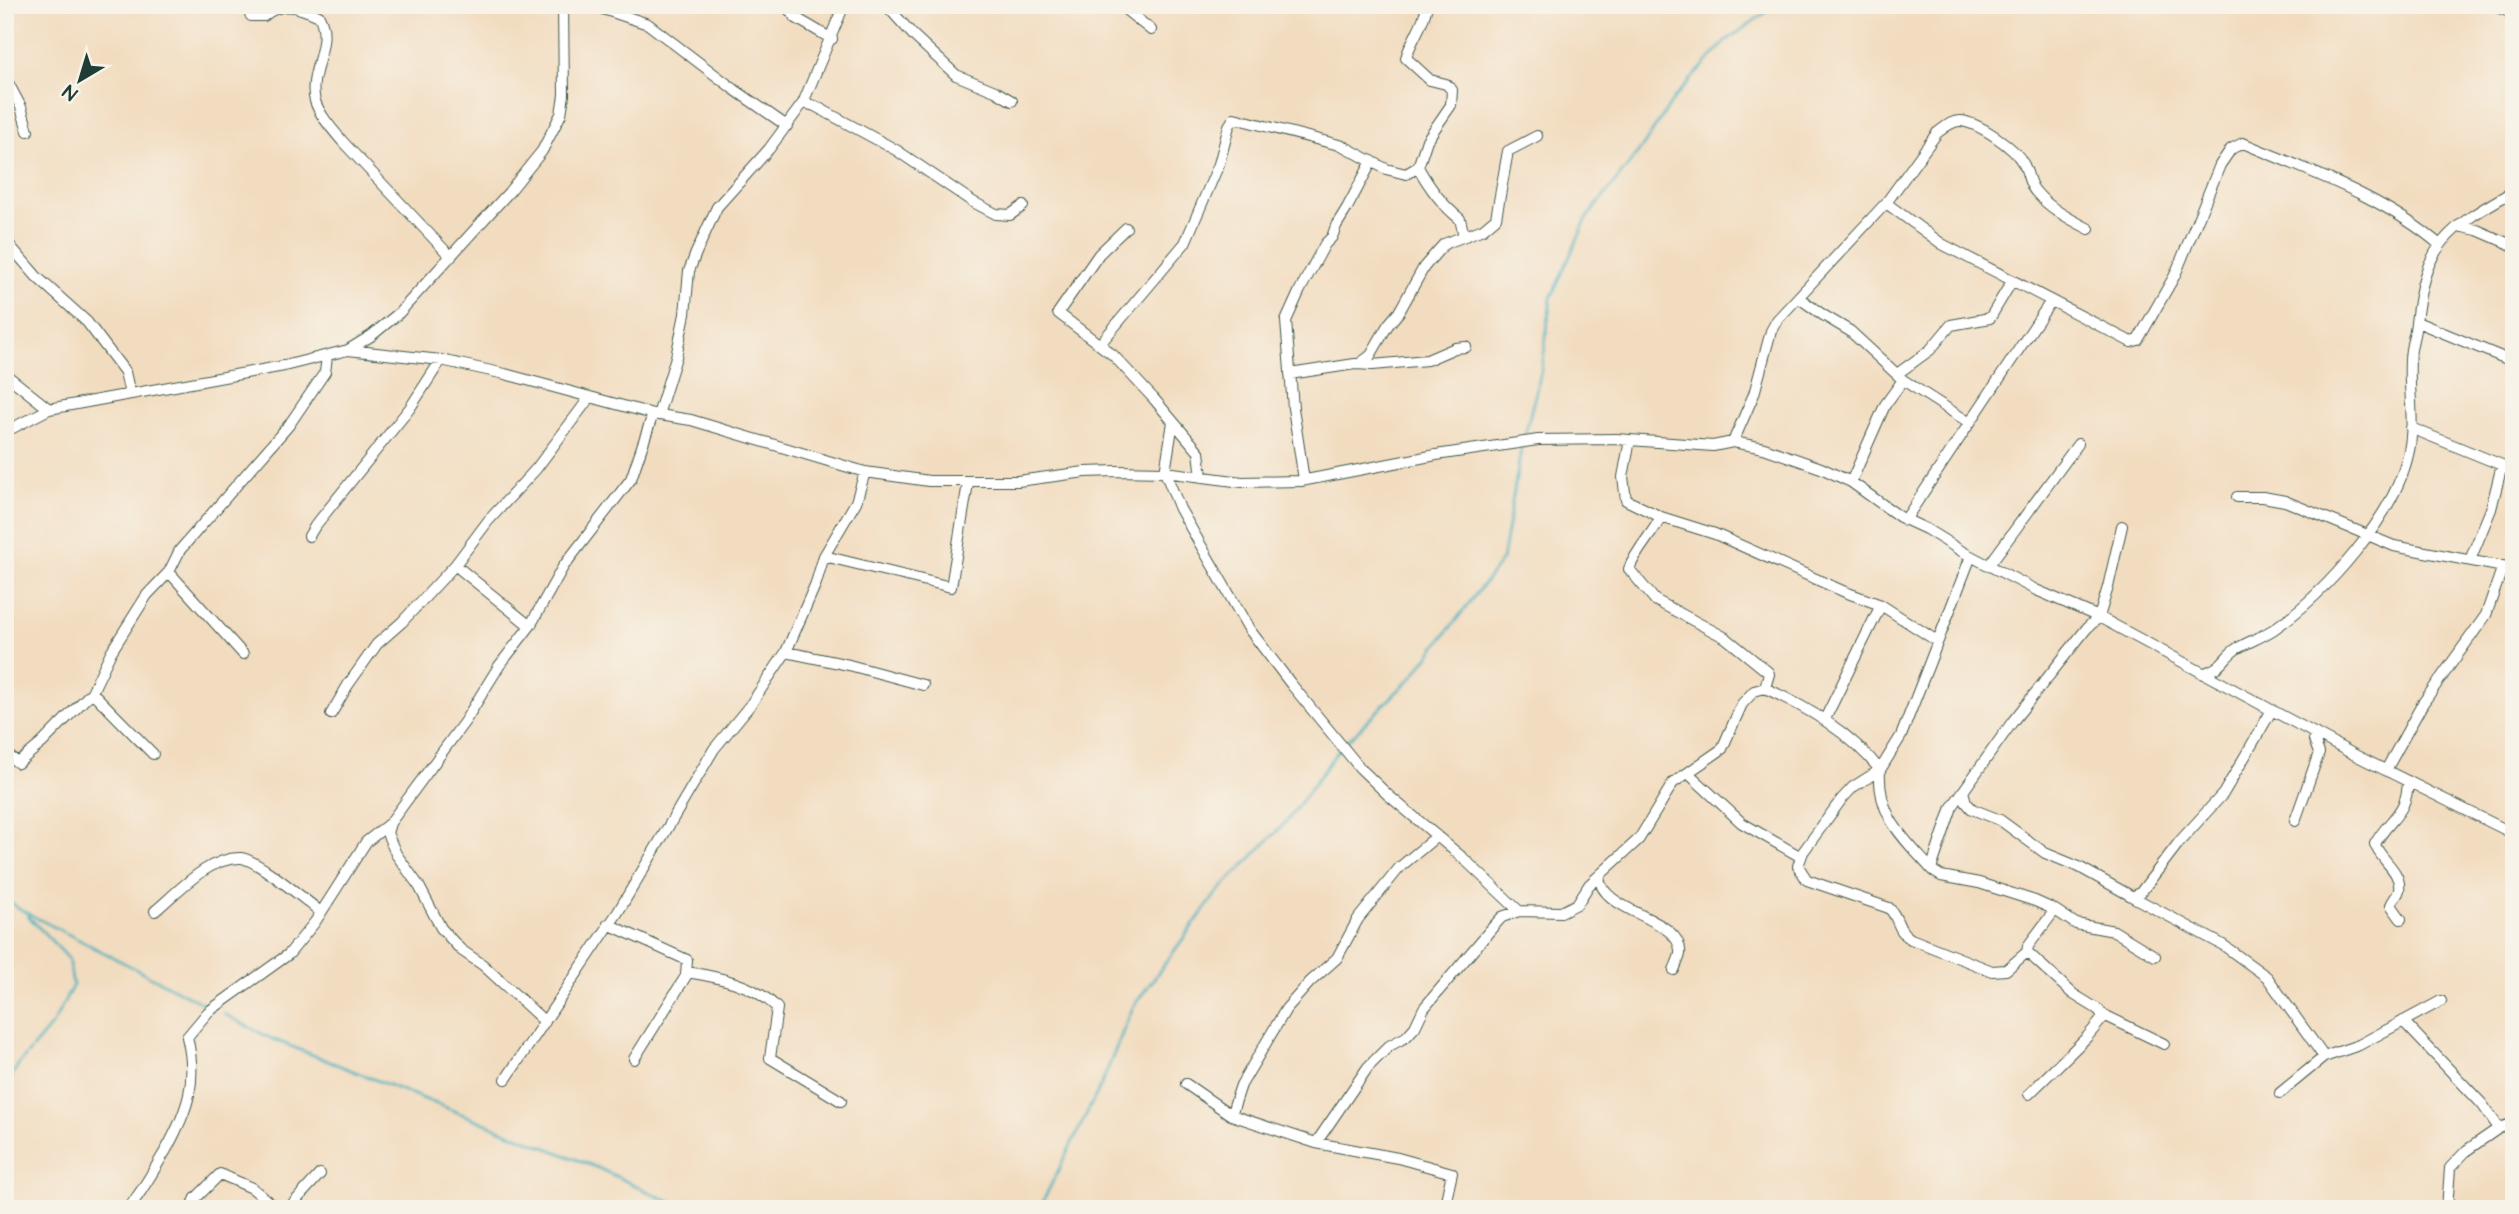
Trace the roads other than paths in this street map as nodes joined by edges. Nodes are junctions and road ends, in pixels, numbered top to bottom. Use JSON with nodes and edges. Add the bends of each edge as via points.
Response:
{"nodes":[{"id":1,"x":245,"y":5,"type":"edge"},
{"id":2,"x":591,"y":5,"type":"edge"},
{"id":3,"x":785,"y":5,"type":"edge"},
{"id":4,"x":844,"y":5,"type":"edge"},
{"id":5,"x":886,"y":5,"type":"edge"},
{"id":6,"x":1120,"y":5,"type":"edge"},
{"id":7,"x":1427,"y":5,"type":"edge"},
{"id":8,"x":2492,"y":5,"type":"edge"},
{"id":9,"x":561,"y":6,"type":"edge"},
{"id":10,"x":2514,"y":14,"type":"edge"},
{"id":11,"x":1152,"y":30,"type":"dead end"},
{"id":12,"x":832,"y":39,"type":"junction"},
{"id":13,"x":5,"y":77,"type":"edge"},
{"id":14,"x":1012,"y":101,"type":"dead end"},
{"id":15,"x":803,"y":103,"type":"junction"},
{"id":16,"x":787,"y":126,"type":"junction"},
{"id":17,"x":28,"y":131,"type":"dead end"},
{"id":18,"x":1537,"y":136,"type":"dead end"},
{"id":19,"x":1372,"y":161,"type":"junction"},
{"id":20,"x":1418,"y":167,"type":"junction"},
{"id":21,"x":2514,"y":191,"type":"edge"},
{"id":22,"x":1886,"y":203,"type":"junction"},
{"id":23,"x":1023,"y":206,"type":"dead end"},
{"id":24,"x":2458,"y":226,"type":"junction"},
{"id":25,"x":1126,"y":228,"type":"dead end"},
{"id":26,"x":2089,"y":229,"type":"dead end"},
{"id":27,"x":1464,"y":236,"type":"junction"},
{"id":28,"x":5,"y":240,"type":"edge"},
{"id":29,"x":2440,"y":245,"type":"junction"},
{"id":30,"x":2514,"y":246,"type":"edge"},
{"id":31,"x":451,"y":257,"type":"junction"},
{"id":32,"x":2012,"y":281,"type":"junction"},
{"id":33,"x":1800,"y":298,"type":"junction"},
{"id":34,"x":2051,"y":301,"type":"junction"},
{"id":35,"x":2417,"y":321,"type":"junction"},
{"id":36,"x":1100,"y":344,"type":"junction"},
{"id":37,"x":1466,"y":347,"type":"dead end"},
{"id":38,"x":348,"y":350,"type":"junction"},
{"id":39,"x":327,"y":356,"type":"junction"},
{"id":40,"x":441,"y":360,"type":"junction"},
{"id":41,"x":2514,"y":362,"type":"edge"},
{"id":42,"x":1359,"y":364,"type":"junction"},
{"id":43,"x":5,"y":374,"type":"edge"},
{"id":44,"x":1290,"y":374,"type":"junction"},
{"id":45,"x":1900,"y":377,"type":"junction"},
{"id":46,"x":130,"y":394,"type":"junction"},
{"id":47,"x":590,"y":397,"type":"junction"},
{"id":48,"x":49,"y":409,"type":"junction"},
{"id":49,"x":656,"y":415,"type":"junction"},
{"id":50,"x":1173,"y":422,"type":"junction"},
{"id":51,"x":1970,"y":423,"type":"junction"},
{"id":52,"x":2411,"y":429,"type":"junction"},
{"id":53,"x":5,"y":432,"type":"edge"},
{"id":54,"x":1630,"y":440,"type":"junction"},
{"id":55,"x":1733,"y":442,"type":"junction"},
{"id":56,"x":2078,"y":444,"type":"dead end"},
{"id":57,"x":2502,"y":465,"type":"junction"},
{"id":58,"x":2514,"y":470,"type":"edge"},
{"id":59,"x":865,"y":472,"type":"junction"},
{"id":60,"x":1165,"y":472,"type":"junction"},
{"id":61,"x":1202,"y":477,"type":"junction"},
{"id":62,"x":1304,"y":480,"type":"junction"},
{"id":63,"x":1851,"y":482,"type":"junction"},
{"id":64,"x":968,"y":483,"type":"junction"},
{"id":65,"x":2237,"y":497,"type":"dead end"},
{"id":66,"x":1661,"y":517,"type":"junction"},
{"id":67,"x":1905,"y":520,"type":"junction"},
{"id":68,"x":2122,"y":526,"type":"dead end"},
{"id":69,"x":309,"y":536,"type":"dead end"},
{"id":70,"x":2367,"y":536,"type":"junction"},
{"id":71,"x":824,"y":556,"type":"junction"},
{"id":72,"x":1971,"y":556,"type":"junction"},
{"id":73,"x":2470,"y":560,"type":"junction"},
{"id":74,"x":455,"y":565,"type":"junction"},
{"id":75,"x":1989,"y":565,"type":"junction"},
{"id":76,"x":2503,"y":566,"type":"junction"},
{"id":77,"x":2514,"y":569,"type":"edge"},
{"id":78,"x":169,"y":572,"type":"junction"},
{"id":79,"x":1881,"y":605,"type":"junction"},
{"id":80,"x":2099,"y":617,"type":"junction"},
{"id":81,"x":530,"y":626,"type":"junction"},
{"id":82,"x":1937,"y":641,"type":"junction"},
{"id":83,"x":786,"y":652,"type":"junction"},
{"id":84,"x":243,"y":654,"type":"dead end"},
{"id":85,"x":2219,"y":666,"type":"junction"},
{"id":86,"x":2203,"y":674,"type":"junction"},
{"id":87,"x":2220,"y":682,"type":"junction"},
{"id":88,"x":923,"y":685,"type":"dead end"},
{"id":89,"x":1765,"y":688,"type":"junction"},
{"id":90,"x":92,"y":692,"type":"junction"},
{"id":91,"x":2272,"y":710,"type":"junction"},
{"id":92,"x":331,"y":714,"type":"dead end"},
{"id":93,"x":1825,"y":719,"type":"junction"},
{"id":94,"x":2315,"y":733,"type":"junction"},
{"id":95,"x":5,"y":753,"type":"edge"},
{"id":96,"x":153,"y":754,"type":"dead end"},
{"id":97,"x":1880,"y":769,"type":"junction"},
{"id":98,"x":2386,"y":770,"type":"junction"},
{"id":99,"x":1688,"y":773,"type":"junction"},
{"id":100,"x":2408,"y":781,"type":"junction"},
{"id":101,"x":1963,"y":791,"type":"junction"},
{"id":102,"x":2295,"y":821,"type":"dead end"},
{"id":103,"x":390,"y":823,"type":"junction"},
{"id":104,"x":2514,"y":834,"type":"edge"},
{"id":105,"x":1437,"y":836,"type":"junction"},
{"id":106,"x":1801,"y":856,"type":"junction"},
{"id":107,"x":1931,"y":869,"type":"junction"},
{"id":108,"x":1599,"y":876,"type":"junction"},
{"id":109,"x":2133,"y":897,"type":"junction"},
{"id":110,"x":2055,"y":910,"type":"junction"},
{"id":111,"x":155,"y":911,"type":"dead end"},
{"id":112,"x":1519,"y":911,"type":"junction"},
{"id":113,"x":321,"y":912,"type":"junction"},
{"id":114,"x":2401,"y":919,"type":"dead end"},
{"id":115,"x":608,"y":924,"type":"junction"},
{"id":116,"x":2027,"y":952,"type":"junction"},
{"id":117,"x":2155,"y":956,"type":"dead end"},
{"id":118,"x":1674,"y":970,"type":"dead end"},
{"id":119,"x":687,"y":971,"type":"junction"},
{"id":120,"x":2441,"y":1001,"type":"dead end"},
{"id":121,"x":2102,"y":1014,"type":"junction"},
{"id":122,"x":2403,"y":1021,"type":"junction"},
{"id":123,"x":545,"y":1022,"type":"junction"},
{"id":124,"x":2164,"y":1044,"type":"dead end"},
{"id":125,"x":2323,"y":1057,"type":"junction"},
{"id":126,"x":634,"y":1059,"type":"dead end"},
{"id":127,"x":506,"y":1080,"type":"dead end"},
{"id":128,"x":1186,"y":1084,"type":"dead end"},
{"id":129,"x":2280,"y":1093,"type":"dead end"},
{"id":130,"x":2029,"y":1094,"type":"dead end"},
{"id":131,"x":841,"y":1101,"type":"dead end"},
{"id":132,"x":1231,"y":1115,"type":"junction"},
{"id":133,"x":2514,"y":1123,"type":"edge"},
{"id":134,"x":2499,"y":1128,"type":"junction"},
{"id":135,"x":1317,"y":1143,"type":"junction"},
{"id":136,"x":320,"y":1174,"type":"dead end"},
{"id":137,"x":128,"y":1209,"type":"edge"},
{"id":138,"x":191,"y":1209,"type":"edge"},
{"id":139,"x":277,"y":1209,"type":"edge"},
{"id":140,"x":288,"y":1209,"type":"edge"},
{"id":141,"x":1444,"y":1209,"type":"edge"},
{"id":142,"x":2447,"y":1209,"type":"edge"}],
"edges":[{"from":1,"to":31,"type":"street","via":[[251,16],[289,6],[319,16],[326,28],[315,100],[328,124]]},
{"from":2,"to":16,"type":"street","via":[[648,24]]},
{"from":3,"to":12,"type":"street","via":[[796,18]]},
{"from":4,"to":12,"type":"street"},
{"from":5,"to":14,"type":"street","via":[[956,75]]},
{"from":6,"to":11,"type":"street"},
{"from":7,"to":20,"type":"street","via":[[1406,58],[1430,80],[1446,84],[1453,98],[1427,140]]},
{"from":8,"to":10,"type":"street"},
{"from":9,"to":31,"type":"street","via":[[561,114],[542,151]]},
{"from":12,"to":15,"type":"street"},
{"from":13,"to":17,"type":"street"},
{"from":15,"to":16,"type":"street"},
{"from":15,"to":23,"type":"street","via":[[896,150],[996,214],[1010,215]]},
{"from":16,"to":49,"type":"street","via":[[717,208],[695,253],[676,356]]},
{"from":18,"to":27,"type":"street","via":[[1508,151],[1496,218]]},
{"from":19,"to":20,"type":"street","via":[[1405,174]]},
{"from":19,"to":36,"type":"street","via":[[1343,146],[1234,118],[1185,243]]},
{"from":19,"to":44,"type":"street","via":[[1289,312]]},
{"from":20,"to":27,"type":"street","via":[[1427,184],[1460,219]]},
{"from":21,"to":24,"type":"street"},
{"from":22,"to":26,"type":"street","via":[[1937,133],[1959,120],[1994,136],[2021,159],[2035,191],[2067,218]]},
{"from":22,"to":32,"type":"street","via":[[1942,244]]},
{"from":22,"to":33,"type":"street"},
{"from":24,"to":29,"type":"street"},
{"from":24,"to":30,"type":"street"},
{"from":25,"to":36,"type":"street","via":[[1099,254],[1058,313]]},
{"from":27,"to":42,"type":"street","via":[[1444,244],[1424,267],[1376,348]]},
{"from":28,"to":46,"type":"street","via":[[37,277],[87,322],[125,372]]},
{"from":29,"to":34,"type":"street","via":[[2414,223],[2355,192],[2243,143],[2231,149],[2220,165],[2175,275],[2135,342]]},
{"from":29,"to":35,"type":"street","via":[[2424,275]]},
{"from":31,"to":38,"type":"street","via":[[399,313]]},
{"from":32,"to":34,"type":"street"},
{"from":32,"to":45,"type":"street","via":[[1990,318],[1951,325]]},
{"from":33,"to":45,"type":"street","via":[[1850,331]]},
{"from":33,"to":55,"type":"street","via":[[1771,331],[1754,394]]},
{"from":34,"to":51,"type":"street"},
{"from":35,"to":41,"type":"street"},
{"from":35,"to":52,"type":"street","via":[[2410,359]]},
{"from":36,"to":50,"type":"street"},
{"from":37,"to":42,"type":"street","via":[[1427,360]]},
{"from":38,"to":39,"type":"street"},
{"from":38,"to":40,"type":"street"},
{"from":39,"to":46,"type":"street"},
{"from":39,"to":78,"type":"street","via":[[325,372],[298,413],[180,551]]},
{"from":40,"to":47,"type":"street"},
{"from":40,"to":69,"type":"street","via":[[410,408]]},
{"from":42,"to":44,"type":"street"},
{"from":43,"to":48,"type":"street"},
{"from":44,"to":62,"type":"street"},
{"from":45,"to":51,"type":"street"},
{"from":45,"to":63,"type":"street"},
{"from":46,"to":48,"type":"street"},
{"from":47,"to":49,"type":"street"},
{"from":47,"to":74,"type":"street"},
{"from":48,"to":53,"type":"street"},
{"from":49,"to":59,"type":"street","via":[[691,420]]},
{"from":49,"to":81,"type":"street","via":[[631,479],[563,567]]},
{"from":50,"to":60,"type":"street"},
{"from":50,"to":61,"type":"street","via":[[1199,452]]},
{"from":51,"to":67,"type":"street"},
{"from":52,"to":57,"type":"street"},
{"from":52,"to":70,"type":"street","via":[[2408,456],[2394,496]]},
{"from":54,"to":55,"type":"street","via":[[1713,446]]},
{"from":54,"to":62,"type":"street","via":[[1538,440]]},
{"from":54,"to":66,"type":"street","via":[[1623,477],[1626,500]]},
{"from":55,"to":63,"type":"street","via":[[1764,448]]},
{"from":56,"to":75,"type":"street"},
{"from":57,"to":58,"type":"street"},
{"from":57,"to":73,"type":"street","via":[[2491,509]]},
{"from":59,"to":64,"type":"street"},
{"from":59,"to":71,"type":"street","via":[[856,502]]},
{"from":60,"to":61,"type":"street"},
{"from":60,"to":64,"type":"street","via":[[1085,472]]},
{"from":60,"to":105,"type":"street","via":[[1180,509],[1249,629],[1360,768]]},
{"from":61,"to":62,"type":"street","via":[[1242,482]]},
{"from":63,"to":67,"type":"street"},
{"from":64,"to":71,"type":"street","via":[[951,587]]},
{"from":65,"to":70,"type":"street","via":[[2285,500]]},
{"from":66,"to":79,"type":"street","via":[[1715,534]]},
{"from":66,"to":89,"type":"street","via":[[1629,569],[1655,600],[1726,638],[1768,672]]},
{"from":67,"to":72,"type":"street"},
{"from":68,"to":80,"type":"street"},
{"from":70,"to":73,"type":"street","via":[[2394,546]]},
{"from":70,"to":85,"type":"street","via":[[2333,577],[2294,612],[2224,658]]},
{"from":71,"to":83,"type":"street"},
{"from":72,"to":75,"type":"street"},
{"from":72,"to":82,"type":"street"},
{"from":73,"to":76,"type":"street"},
{"from":74,"to":81,"type":"street"},
{"from":74,"to":92,"type":"street","via":[[377,644]]},
{"from":75,"to":80,"type":"street"},
{"from":76,"to":77,"type":"street"},
{"from":76,"to":98,"type":"street","via":[[2486,615],[2423,703]]},
{"from":78,"to":84,"type":"street"},
{"from":78,"to":90,"type":"street","via":[[146,595]]},
{"from":79,"to":82,"type":"street"},
{"from":79,"to":93,"type":"street"},
{"from":80,"to":86,"type":"street"},
{"from":80,"to":101,"type":"street","via":[[2013,721]]},
{"from":81,"to":103,"type":"street"},
{"from":82,"to":97,"type":"street","via":[[1901,736]]},
{"from":83,"to":88,"type":"street"},
{"from":83,"to":115,"type":"street","via":[[714,748]]},
{"from":85,"to":86,"type":"street"},
{"from":85,"to":87,"type":"street"},
{"from":86,"to":87,"type":"street"},
{"from":87,"to":91,"type":"street"},
{"from":89,"to":93,"type":"street"},
{"from":89,"to":99,"type":"street","via":[[1754,691],[1742,704],[1722,749]]},
{"from":90,"to":95,"type":"street","via":[[18,763]]},
{"from":90,"to":96,"type":"street"},
{"from":91,"to":94,"type":"street"},
{"from":91,"to":109,"type":"street","via":[[2223,794]]},
{"from":93,"to":97,"type":"street"},
{"from":94,"to":98,"type":"street"},
{"from":94,"to":102,"type":"street","via":[[2319,753]]},
{"from":97,"to":106,"type":"street","via":[[1853,787]]},
{"from":97,"to":107,"type":"street","via":[[1879,785],[1889,819]]},
{"from":98,"to":100,"type":"street"},
{"from":99,"to":106,"type":"street","via":[[1742,823]]},
{"from":99,"to":108,"type":"street","via":[[1667,789],[1639,839]]},
{"from":100,"to":104,"type":"street"},
{"from":100,"to":114,"type":"street","via":[[2403,808],[2375,844],[2398,881],[2398,893],[2390,905]]},
{"from":101,"to":107,"type":"street","via":[[1952,807]]},
{"from":101,"to":109,"type":"street","via":[[1972,809],[2013,828],[2045,853]]},
{"from":103,"to":113,"type":"street","via":[[366,842]]},
{"from":103,"to":123,"type":"street","via":[[390,842],[441,928]]},
{"from":105,"to":112,"type":"street"},
{"from":105,"to":132,"type":"street","via":[[1400,867],[1358,919],[1337,958],[1286,1009],[1241,1085]]},
{"from":106,"to":116,"type":"street","via":[[1798,866],[1807,880],[1889,908],[1905,935],[1937,951],[2000,972]]},
{"from":107,"to":110,"type":"street","via":[[1941,876],[1979,883]]},
{"from":108,"to":112,"type":"street","via":[[1570,909]]},
{"from":108,"to":118,"type":"street","via":[[1613,898],[1674,936],[1680,954]]},
{"from":109,"to":125,"type":"street","via":[[2223,945],[2267,977]]},
{"from":110,"to":116,"type":"street"},
{"from":110,"to":117,"type":"street","via":[[2076,924],[2114,931]]},
{"from":111,"to":113,"type":"street","via":[[206,869],[242,858]]},
{"from":112,"to":135,"type":"street","via":[[1502,917],[1424,1008],[1415,1027],[1368,1067]]},
{"from":113,"to":137,"type":"street","via":[[289,954],[208,1012],[187,1037],[193,1061],[191,1091],[180,1125],[149,1183]]},
{"from":115,"to":119,"type":"street","via":[[687,960]]},
{"from":115,"to":123,"type":"street"},
{"from":116,"to":121,"type":"street"},
{"from":119,"to":126,"type":"street"},
{"from":119,"to":131,"type":"street","via":[[737,983],[767,998],[777,1008],[771,1058]]},
{"from":120,"to":122,"type":"street"},
{"from":121,"to":124,"type":"street"},
{"from":121,"to":130,"type":"street","via":[[2101,1023]]},
{"from":122,"to":125,"type":"street","via":[[2359,1045]]},
{"from":122,"to":134,"type":"street"},
{"from":123,"to":127,"type":"street"},
{"from":125,"to":129,"type":"street"},
{"from":128,"to":132,"type":"street"},
{"from":132,"to":135,"type":"street"},
{"from":133,"to":134,"type":"street"},
{"from":134,"to":142,"type":"street","via":[[2467,1150],[2451,1168]]},
{"from":135,"to":141,"type":"street","via":[[1452,1173]]},
{"from":136,"to":140,"type":"street"},
{"from":138,"to":139,"type":"street","via":[[220,1174],[252,1188]]}]}
